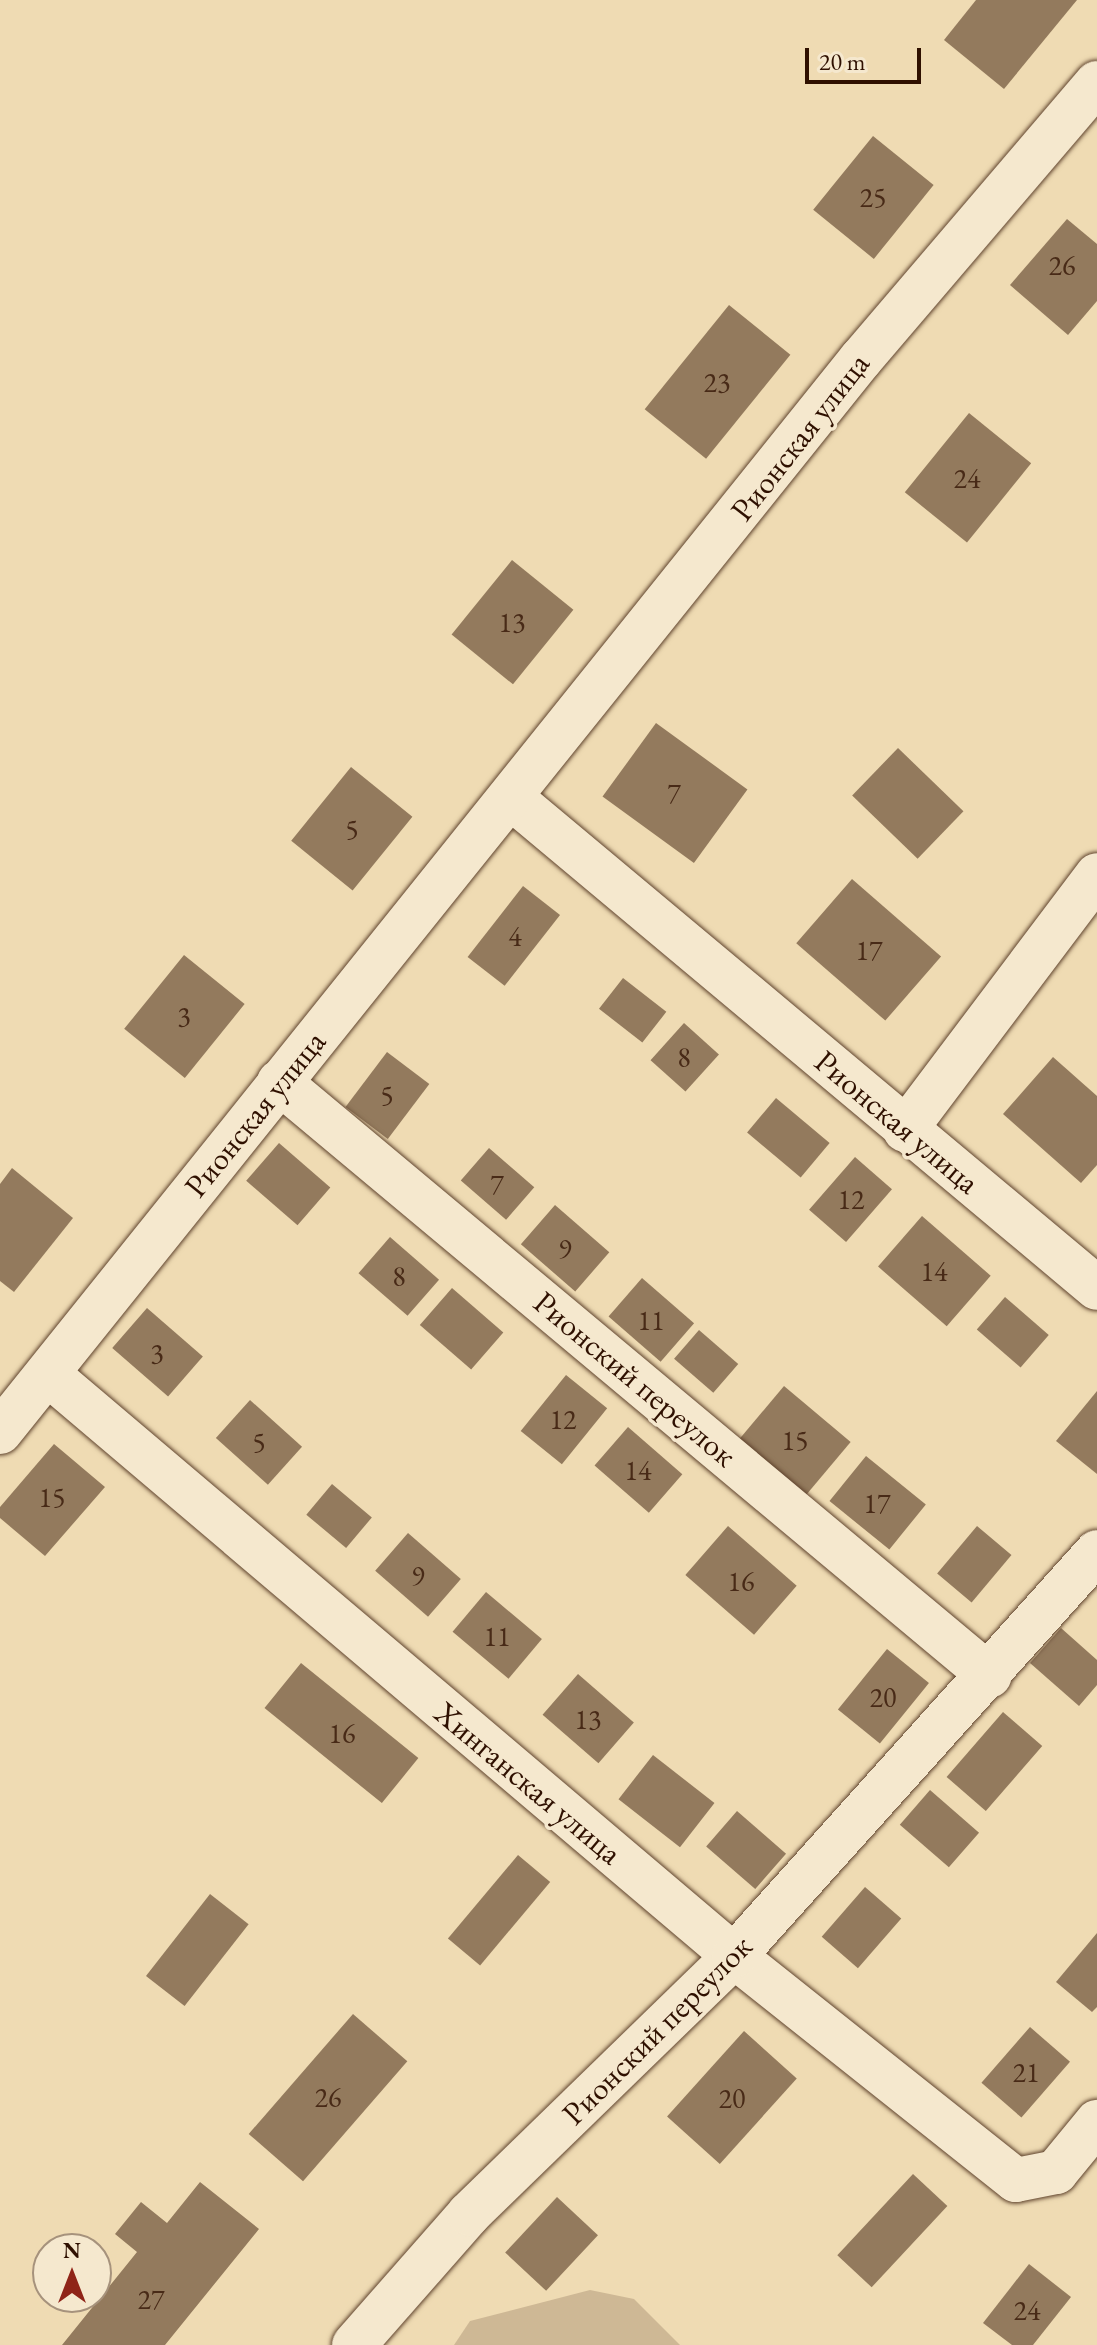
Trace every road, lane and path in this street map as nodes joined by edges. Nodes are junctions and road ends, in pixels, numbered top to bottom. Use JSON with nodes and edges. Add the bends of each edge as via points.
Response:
{"nodes":[{"id":1,"x":1097,"y":83,"type":"edge"},
{"id":2,"x":514,"y":800,"type":"junction"},
{"id":3,"x":1097,"y":875,"type":"edge"},
{"id":4,"x":279,"y":1082,"type":"junction"},
{"id":5,"x":905,"y":1130,"type":"junction"},
{"id":6,"x":1097,"y":1288,"type":"edge"},
{"id":7,"x":49,"y":1375,"type":"junction"},
{"id":8,"x":0,"y":1432,"type":"edge"},
{"id":9,"x":1097,"y":1552,"type":"edge"},
{"id":10,"x":990,"y":1676,"type":"junction"},
{"id":11,"x":734,"y":1956,"type":"junction"},
{"id":12,"x":1097,"y":2122,"type":"edge"},
{"id":13,"x":354,"y":2345,"type":"edge"}],
"edges":[{"from":1,"to":2,"type":"street","name":"Рионская улица","via":[[861,359]]},
{"from":2,"to":4,"type":"street","name":"Рионская улица"},
{"from":2,"to":5,"type":"street","name":"Рионская улица"},
{"from":3,"to":5,"type":"street"},
{"from":4,"to":7,"type":"street","name":"Рионская улица"},
{"from":4,"to":10,"type":"street","name":"Рионский переулок"},
{"from":5,"to":6,"type":"street","name":"Рионская улица"},
{"from":7,"to":8,"type":"street","name":"Рионская улица"},
{"from":7,"to":11,"type":"street","name":"Хинганская улица"},
{"from":9,"to":10,"type":"street","name":"Рионский переулок"},
{"from":10,"to":11,"type":"street","name":"Рионский переулок"},
{"from":11,"to":12,"type":"street","name":"Хинганская улица","via":[[1016,2180],[1056,2172]]},
{"from":11,"to":13,"type":"street","name":"Рионский переулок","via":[[469,2214]]}]}
